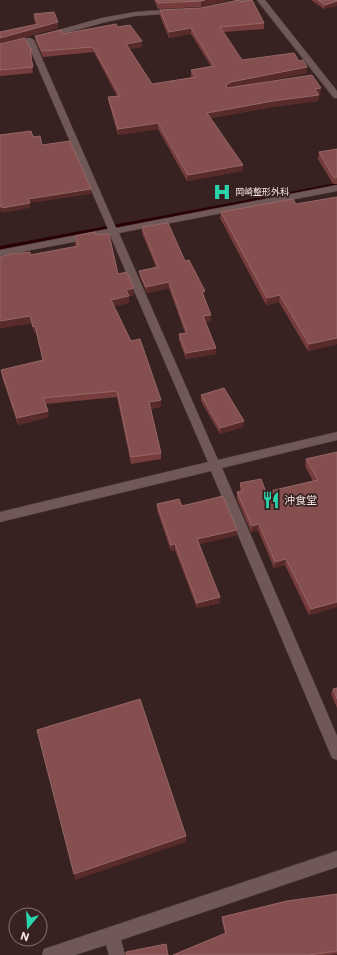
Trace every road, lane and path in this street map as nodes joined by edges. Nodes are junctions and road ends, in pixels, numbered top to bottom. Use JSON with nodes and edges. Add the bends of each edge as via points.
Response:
{"nodes":[{"id":1,"x":246,"y":0,"type":"edge"},
{"id":2,"x":261,"y":0,"type":"edge"},
{"id":3,"x":219,"y":7,"type":"edge"},
{"id":4,"x":186,"y":11,"type":"edge"},
{"id":5,"x":337,"y":96,"type":"edge"},
{"id":6,"x":337,"y":188,"type":"edge"},
{"id":7,"x":114,"y":231,"type":"junction"},
{"id":8,"x":0,"y":253,"type":"edge"},
{"id":9,"x":337,"y":436,"type":"edge"},
{"id":10,"x":214,"y":466,"type":"junction"},
{"id":11,"x":0,"y":517,"type":"edge"},
{"id":12,"x":337,"y":753,"type":"edge"},
{"id":13,"x":337,"y":859,"type":"edge"},
{"id":14,"x":111,"y":934,"type":"junction"},
{"id":15,"x":50,"y":955,"type":"edge"},
{"id":16,"x":117,"y":955,"type":"edge"}],
"edges":[{"from":1,"to":3,"type":"street"},
{"from":2,"to":5,"type":"street","via":[[317,76]]},
{"from":4,"to":7,"type":"street","via":[[135,14],[26,41]]},
{"from":6,"to":7,"type":"street"},
{"from":7,"to":8,"type":"street"},
{"from":7,"to":10,"type":"street"},
{"from":9,"to":10,"type":"street"},
{"from":10,"to":11,"type":"street"},
{"from":10,"to":12,"type":"street"},
{"from":13,"to":14,"type":"street"},
{"from":14,"to":15,"type":"street"},
{"from":14,"to":16,"type":"street"}]}
